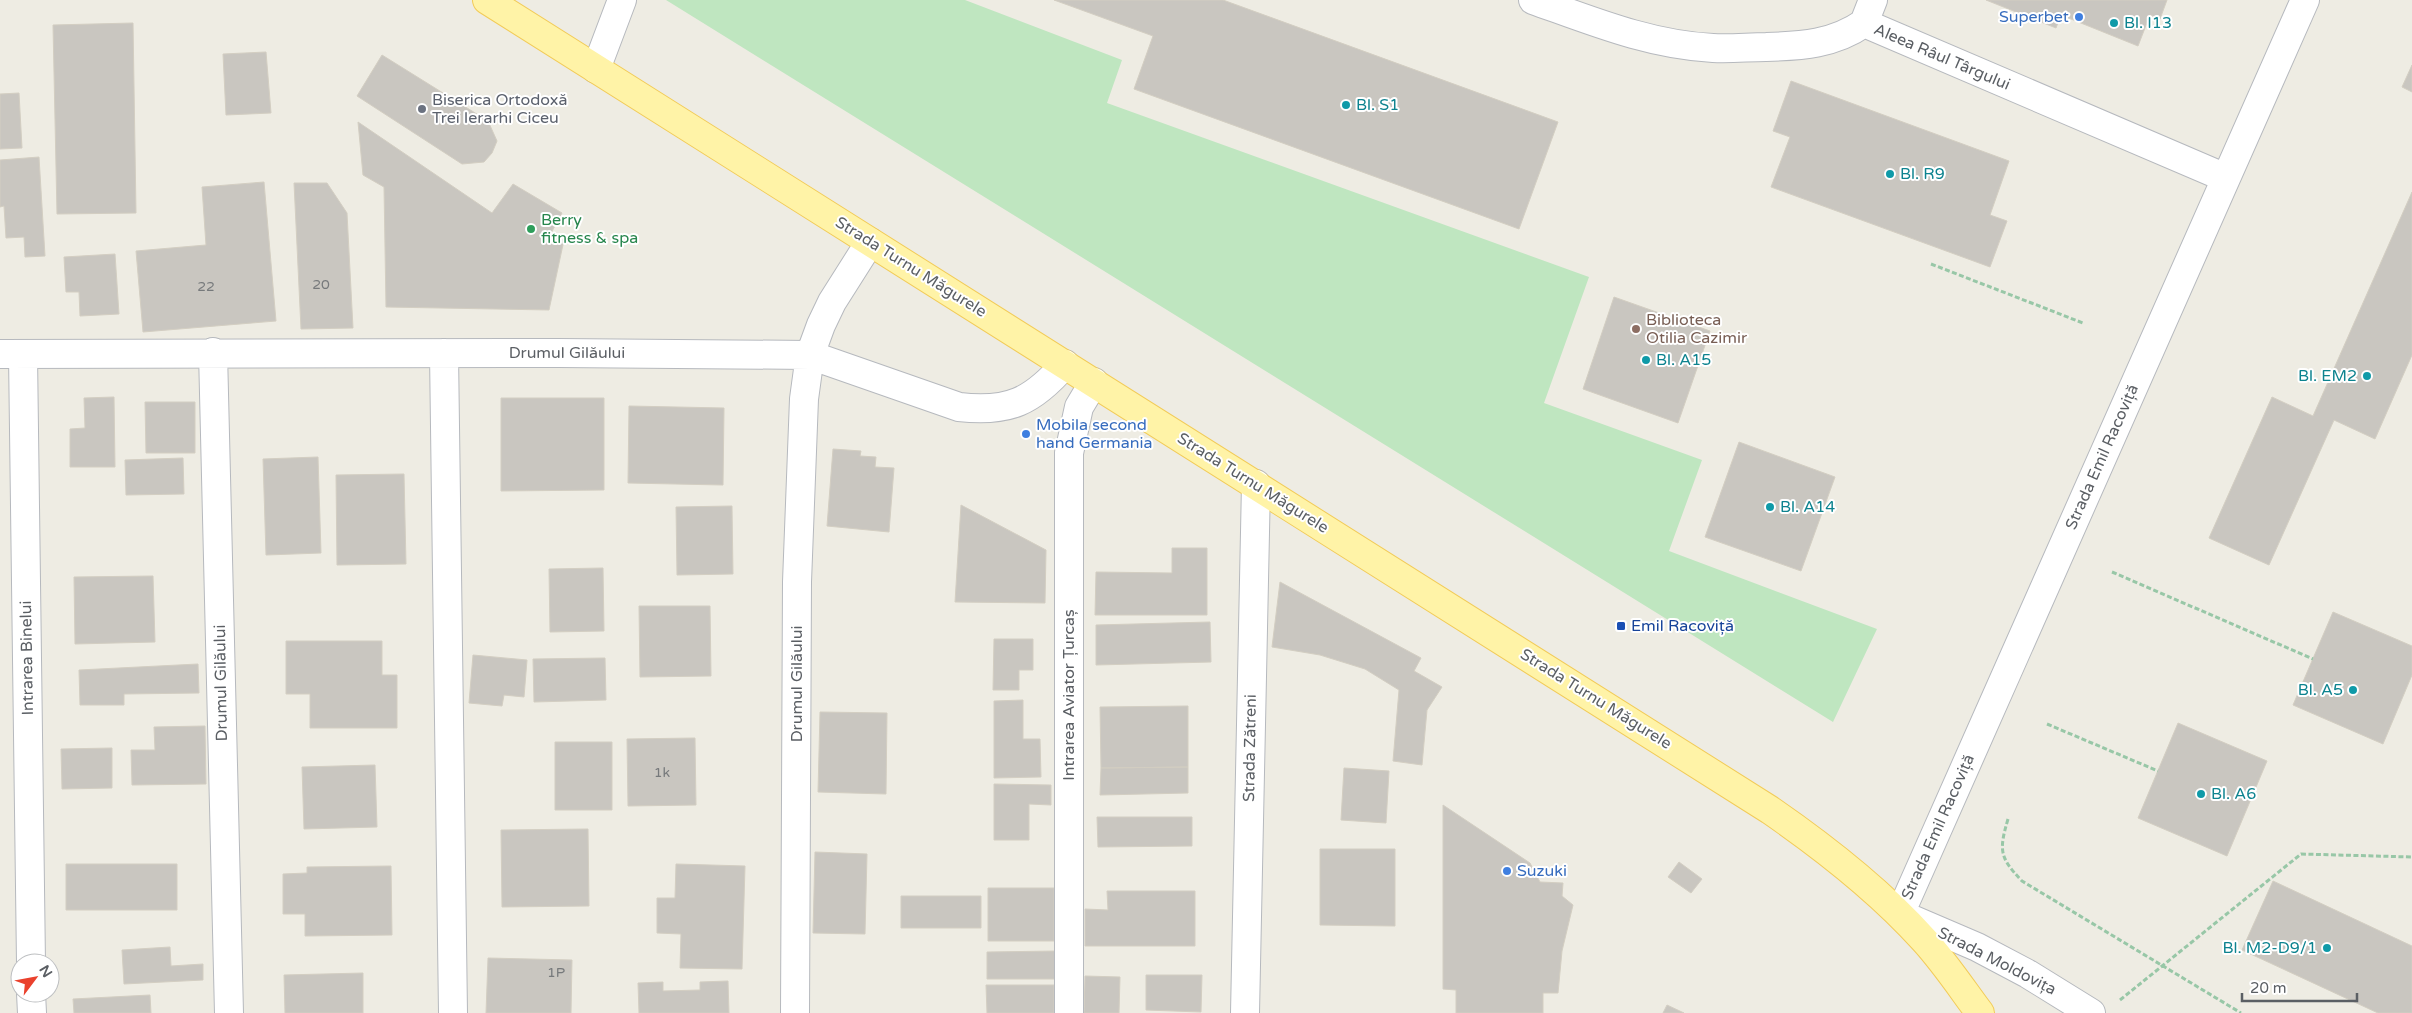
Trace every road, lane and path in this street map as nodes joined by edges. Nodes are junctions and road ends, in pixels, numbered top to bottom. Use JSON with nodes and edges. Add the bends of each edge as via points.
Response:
{"nodes":[{"id":1,"x":487,"y":0,"type":"edge"},
{"id":2,"x":622,"y":0,"type":"edge"},
{"id":3,"x":1533,"y":0,"type":"edge"},
{"id":4,"x":2305,"y":0,"type":"edge"},
{"id":5,"x":1869,"y":12,"type":"edge"},
{"id":6,"x":596,"y":69,"type":"junction"},
{"id":7,"x":2226,"y":178,"type":"junction"},
{"id":8,"x":870,"y":242,"type":"junction"},
{"id":9,"x":1930,"y":264,"type":"dead end"},
{"id":10,"x":2083,"y":323,"type":"dead end"},
{"id":11,"x":213,"y":352,"type":"junction"},
{"id":12,"x":444,"y":353,"type":"junction"},
{"id":13,"x":12,"y":354,"type":"edge"},
{"id":14,"x":810,"y":355,"type":"junction"},
{"id":15,"x":1065,"y":364,"type":"junction"},
{"id":16,"x":1094,"y":382,"type":"junction"},
{"id":17,"x":1256,"y":484,"type":"junction"},
{"id":18,"x":2112,"y":572,"type":"dead end"},
{"id":19,"x":2313,"y":659,"type":"dead end"},
{"id":20,"x":2047,"y":724,"type":"dead end"},
{"id":21,"x":2158,"y":771,"type":"dead end"},
{"id":22,"x":2008,"y":819,"type":"dead end"},
{"id":23,"x":2412,"y":857,"type":"edge"},
{"id":24,"x":1900,"y":914,"type":"junction"},
{"id":25,"x":31,"y":953,"type":"edge"},
{"id":26,"x":2162,"y":966,"type":"junction"},
{"id":27,"x":2118,"y":1001,"type":"dead end"},
{"id":28,"x":229,"y":1013,"type":"edge"},
{"id":29,"x":452,"y":1013,"type":"edge"},
{"id":30,"x":795,"y":1013,"type":"edge"},
{"id":31,"x":1069,"y":1013,"type":"edge"},
{"id":32,"x":1245,"y":1013,"type":"edge"},
{"id":33,"x":1980,"y":1013,"type":"edge"},
{"id":34,"x":2091,"y":1013,"type":"edge"},
{"id":35,"x":2241,"y":1013,"type":"edge"}],
"edges":[{"from":1,"to":6,"type":"main road","name":"Strada Turnu Măgurele"},
{"from":2,"to":6,"type":"street"},
{"from":3,"to":5,"type":"street","name":"Aleea Râul Târgului","via":[[1623,32],[1713,48],[1805,46],[1832,40],[1849,34]]},
{"from":4,"to":7,"type":"street","name":"Strada Emil Racoviță"},
{"from":5,"to":7,"type":"street","name":"Aleea Râul Târgului"},
{"from":6,"to":8,"type":"main road","name":"Strada Turnu Măgurele"},
{"from":7,"to":24,"type":"street","name":"Strada Emil Racoviță"},
{"from":8,"to":14,"type":"street","name":"Drumul Gilăului","via":[[832,302]]},
{"from":8,"to":15,"type":"main road","name":"Strada Turnu Măgurele"},
{"from":9,"to":10,"type":"path"},
{"from":11,"to":12,"type":"street","name":"Drumul Gilăului"},
{"from":11,"to":13,"type":"street","name":"Drumul Gilăului"},
{"from":11,"to":28,"type":"street","name":"Drumul Gilăului"},
{"from":12,"to":14,"type":"street","name":"Drumul Gilăului"},
{"from":12,"to":29,"type":"street"},
{"from":13,"to":25,"type":"street","name":"Intrarea Binelui"},
{"from":14,"to":15,"type":"street","name":"Drumul Gilăului","via":[[959,407],[980,409],[999,408],[1027,399]]},
{"from":14,"to":30,"type":"street","name":"Drumul Gilăului","via":[[801,446],[798,526]]},
{"from":15,"to":16,"type":"main road","name":"Strada Turnu Măgurele"},
{"from":16,"to":17,"type":"main road","name":"Strada Turnu Măgurele"},
{"from":16,"to":31,"type":"street","name":"Intrarea Aviator Țurcaș","via":[[1079,407],[1069,453]]},
{"from":17,"to":24,"type":"main road","name":"Strada Turnu Măgurele","via":[[1770,810],[1832,854]]},
{"from":17,"to":32,"type":"street","name":"Strada Zătreni"},
{"from":18,"to":19,"type":"path"},
{"from":20,"to":21,"type":"path"},
{"from":22,"to":26,"type":"path","via":[[2000,844],[2007,866],[2022,881]]},
{"from":23,"to":26,"type":"path","via":[[2300,854]]},
{"from":24,"to":33,"type":"main road","name":"Strada Turnu Măgurele","via":[[1935,953]]},
{"from":24,"to":34,"type":"street","name":"Strada Moldovița","via":[[2019,969]]},
{"from":26,"to":27,"type":"path"},
{"from":26,"to":35,"type":"path"}]}
